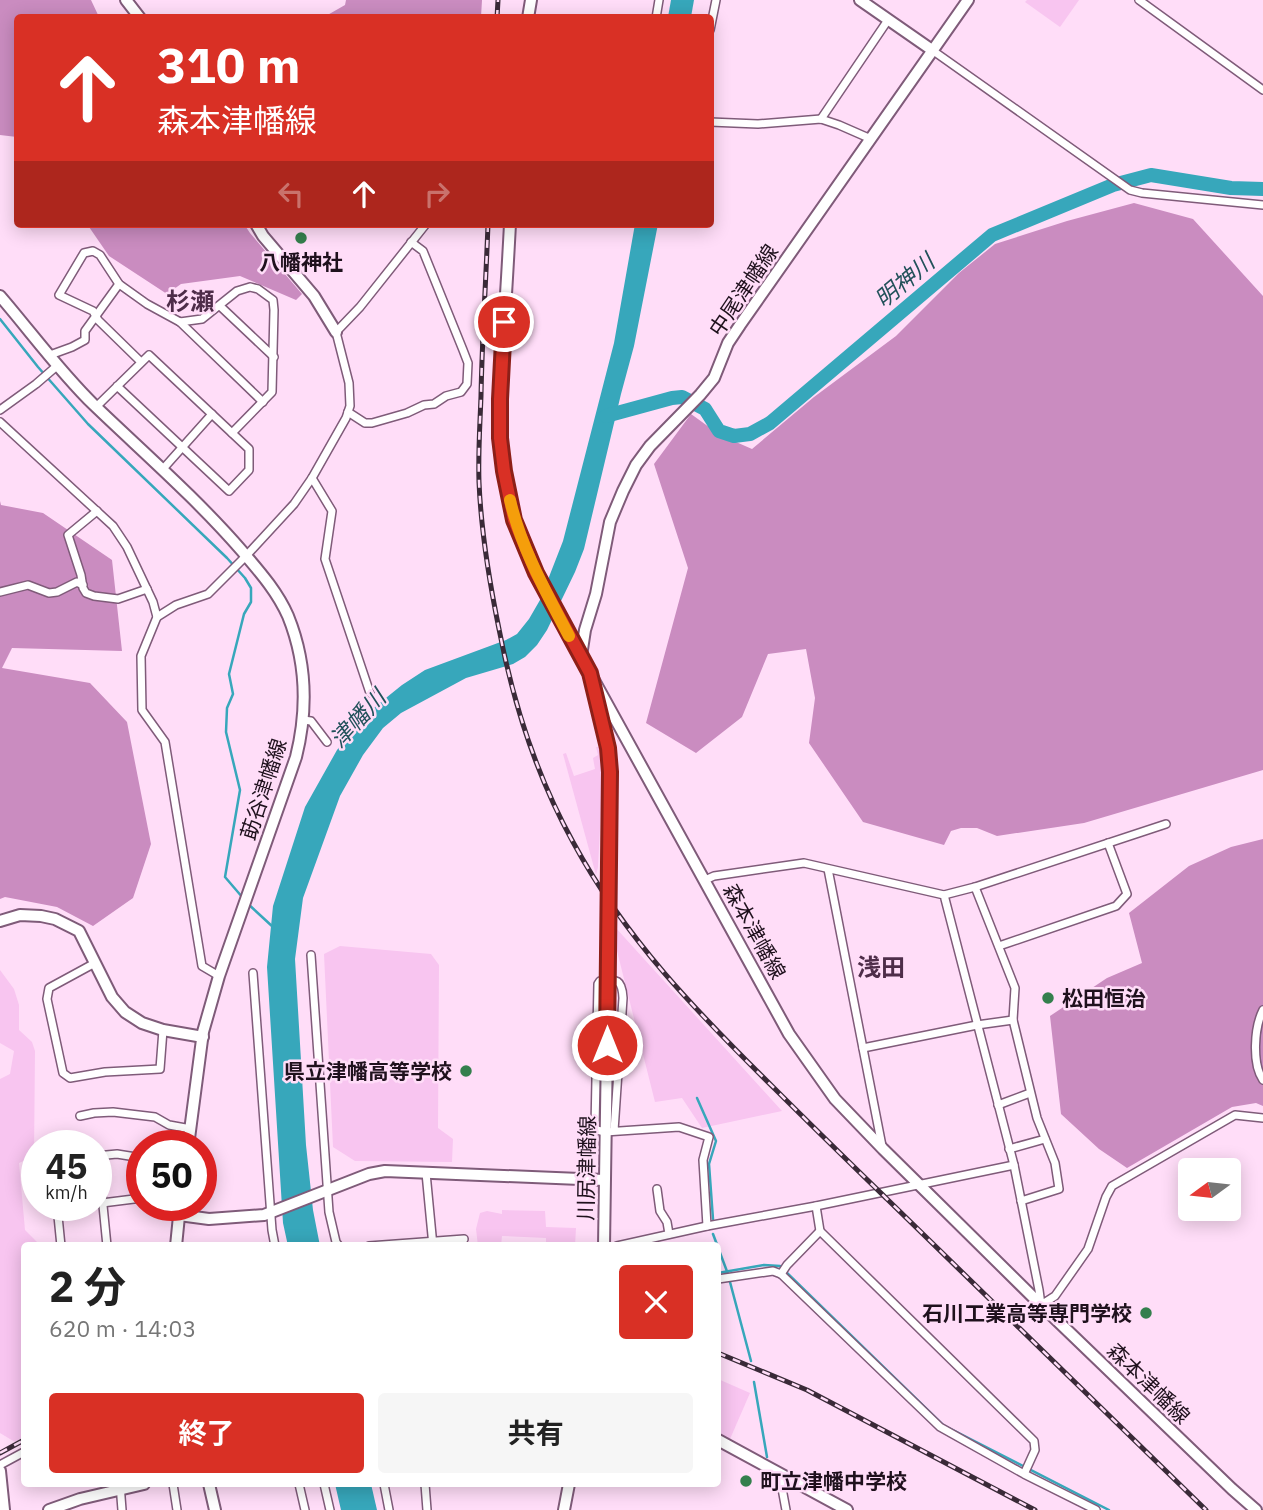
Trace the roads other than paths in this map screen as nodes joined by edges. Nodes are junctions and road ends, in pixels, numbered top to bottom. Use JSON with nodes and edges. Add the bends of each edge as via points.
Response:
{"nodes":[{"id":1,"x":860,"y":0,"type":"edge"},
{"id":2,"x":968,"y":0,"type":"edge"},
{"id":3,"x":1139,"y":0,"type":"edge"},
{"id":4,"x":888,"y":20,"type":"junction"},
{"id":5,"x":932,"y":50,"type":"junction"},
{"id":6,"x":1263,"y":90,"type":"edge"},
{"id":7,"x":821,"y":119,"type":"junction"},
{"id":8,"x":714,"y":122,"type":"edge"},
{"id":9,"x":871,"y":139,"type":"junction"},
{"id":10,"x":1263,"y":205,"type":"edge"},
{"id":11,"x":258,"y":228,"type":"edge"},
{"id":12,"x":423,"y":228,"type":"edge"},
{"id":13,"x":510,"y":228,"type":"edge"},
{"id":14,"x":411,"y":242,"type":"junction"},
{"id":15,"x":119,"y":284,"type":"junction"},
{"id":16,"x":0,"y":296,"type":"edge"},
{"id":17,"x":220,"y":306,"type":"junction"},
{"id":18,"x":96,"y":317,"type":"junction"},
{"id":19,"x":180,"y":322,"type":"junction"},
{"id":20,"x":336,"y":332,"type":"junction"},
{"id":21,"x":50,"y":355,"type":"junction"},
{"id":22,"x":274,"y":357,"type":"junction"},
{"id":23,"x":141,"y":362,"type":"junction"},
{"id":24,"x":58,"y":365,"type":"junction"},
{"id":25,"x":117,"y":386,"type":"junction"},
{"id":26,"x":262,"y":402,"type":"junction"},
{"id":27,"x":96,"y":407,"type":"junction"},
{"id":28,"x":0,"y":411,"type":"edge"},
{"id":29,"x":348,"y":412,"type":"junction"},
{"id":30,"x":212,"y":414,"type":"junction"},
{"id":31,"x":0,"y":422,"type":"edge"},
{"id":32,"x":232,"y":433,"type":"junction"},
{"id":33,"x":182,"y":447,"type":"junction"},
{"id":34,"x":162,"y":470,"type":"junction"},
{"id":35,"x":312,"y":478,"type":"junction"},
{"id":36,"x":97,"y":511,"type":"junction"},
{"id":37,"x":244,"y":559,"type":"junction"},
{"id":38,"x":83,"y":585,"type":"junction"},
{"id":39,"x":147,"y":589,"type":"junction"},
{"id":40,"x":0,"y":592,"type":"edge"},
{"id":41,"x":157,"y":617,"type":"junction"},
{"id":42,"x":581,"y":656,"type":"junction"},
{"id":43,"x":590,"y":673,"type":"junction"},
{"id":44,"x":370,"y":693,"type":"dead end"},
{"id":45,"x":303,"y":720,"type":"junction"},
{"id":46,"x":327,"y":742,"type":"dead end"},
{"id":47,"x":1166,"y":824,"type":"dead end"},
{"id":48,"x":1108,"y":843,"type":"junction"},
{"id":49,"x":828,"y":869,"type":"junction"},
{"id":50,"x":705,"y":880,"type":"junction"},
{"id":51,"x":975,"y":887,"type":"junction"},
{"id":52,"x":944,"y":895,"type":"junction"},
{"id":53,"x":0,"y":921,"type":"edge"},
{"id":54,"x":999,"y":946,"type":"junction"},
{"id":55,"x":311,"y":955,"type":"dead end"},
{"id":56,"x":95,"y":963,"type":"junction"},
{"id":57,"x":253,"y":973,"type":"dead end"},
{"id":58,"x":219,"y":976,"type":"junction"},
{"id":59,"x":1263,"y":1010,"type":"edge"},
{"id":60,"x":1013,"y":1020,"type":"junction"},
{"id":61,"x":977,"y":1025,"type":"junction"},
{"id":62,"x":163,"y":1030,"type":"junction"},
{"id":63,"x":203,"y":1037,"type":"junction"},
{"id":64,"x":863,"y":1048,"type":"junction"},
{"id":65,"x":1263,"y":1080,"type":"edge"},
{"id":66,"x":1030,"y":1093,"type":"junction"},
{"id":67,"x":998,"y":1105,"type":"junction"},
{"id":68,"x":80,"y":1116,"type":"dead end"},
{"id":69,"x":1263,"y":1118,"type":"edge"},
{"id":70,"x":191,"y":1129,"type":"joint"},
{"id":71,"x":610,"y":1132,"type":"junction"},
{"id":72,"x":1045,"y":1139,"type":"junction"},
{"id":73,"x":883,"y":1149,"type":"junction"},
{"id":74,"x":1009,"y":1149,"type":"junction"},
{"id":75,"x":1014,"y":1166,"type":"junction"},
{"id":76,"x":426,"y":1173,"type":"junction"},
{"id":77,"x":604,"y":1180,"type":"junction"},
{"id":78,"x":918,"y":1184,"type":"junction"},
{"id":79,"x":657,"y":1189,"type":"dead end"},
{"id":80,"x":326,"y":1190,"type":"junction"},
{"id":81,"x":1021,"y":1201,"type":"junction"},
{"id":82,"x":816,"y":1206,"type":"junction"},
{"id":83,"x":272,"y":1212,"type":"junction"},
{"id":84,"x":217,"y":1219,"type":"edge"},
{"id":85,"x":58,"y":1221,"type":"edge"},
{"id":86,"x":104,"y":1221,"type":"edge"},
{"id":87,"x":179,"y":1221,"type":"edge"},
{"id":88,"x":707,"y":1226,"type":"junction"},
{"id":89,"x":820,"y":1231,"type":"junction"},
{"id":90,"x":669,"y":1234,"type":"junction"},
{"id":91,"x":464,"y":1239,"type":"dead end"},
{"id":92,"x":61,"y":1242,"type":"edge"},
{"id":93,"x":107,"y":1242,"type":"edge"},
{"id":94,"x":176,"y":1242,"type":"edge"},
{"id":95,"x":275,"y":1242,"type":"edge"},
{"id":96,"x":336,"y":1242,"type":"edge"},
{"id":97,"x":433,"y":1242,"type":"edge"},
{"id":98,"x":441,"y":1242,"type":"edge"},
{"id":99,"x":604,"y":1242,"type":"edge"},
{"id":100,"x":634,"y":1242,"type":"edge"},
{"id":101,"x":783,"y":1270,"type":"junction"},
{"id":102,"x":721,"y":1279,"type":"edge"},
{"id":103,"x":1041,"y":1305,"type":"junction"},
{"id":104,"x":721,"y":1442,"type":"edge"},
{"id":105,"x":21,"y":1454,"type":"edge"},
{"id":106,"x":0,"y":1465,"type":"edge"},
{"id":107,"x":1027,"y":1469,"type":"dead end"},
{"id":108,"x":0,"y":1471,"type":"edge"},
{"id":109,"x":783,"y":1475,"type":"junction"},
{"id":110,"x":120,"y":1487,"type":"edge"},
{"id":111,"x":173,"y":1487,"type":"edge"},
{"id":112,"x":210,"y":1487,"type":"edge"},
{"id":113,"x":300,"y":1487,"type":"edge"},
{"id":114,"x":325,"y":1487,"type":"edge"},
{"id":115,"x":385,"y":1487,"type":"edge"},
{"id":116,"x":425,"y":1487,"type":"edge"},
{"id":117,"x":568,"y":1487,"type":"edge"},
{"id":118,"x":4,"y":1510,"type":"edge"},
{"id":119,"x":49,"y":1510,"type":"edge"},
{"id":120,"x":121,"y":1510,"type":"edge"},
{"id":121,"x":177,"y":1510,"type":"edge"},
{"id":122,"x":215,"y":1510,"type":"edge"},
{"id":123,"x":305,"y":1510,"type":"edge"},
{"id":124,"x":330,"y":1510,"type":"edge"},
{"id":125,"x":389,"y":1510,"type":"edge"},
{"id":126,"x":427,"y":1510,"type":"edge"},
{"id":127,"x":564,"y":1510,"type":"edge"},
{"id":128,"x":786,"y":1510,"type":"edge"},
{"id":129,"x":847,"y":1510,"type":"edge"},
{"id":130,"x":1096,"y":1510,"type":"edge"},
{"id":131,"x":1256,"y":1510,"type":"edge"}],
"edges":[{"from":1,"to":4,"type":"main road"},
{"from":2,"to":5,"type":"main road","name":"中尾津幡線"},
{"from":3,"to":6,"type":"street"},
{"from":4,"to":5,"type":"main road"},
{"from":4,"to":7,"type":"street"},
{"from":5,"to":9,"type":"main road","name":"中尾津幡線"},
{"from":5,"to":10,"type":"street","via":[[1130,190]]},
{"from":7,"to":8,"type":"street"},
{"from":7,"to":9,"type":"street"},
{"from":9,"to":42,"type":"main road","name":"中尾津幡線","via":[[728,343],[714,378],[636,465],[610,522]]},
{"from":11,"to":20,"type":"main road","via":[[314,296]]},
{"from":12,"to":14,"type":"street"},
{"from":13,"to":42,"type":"main road","name":"森本津幡線","via":[[500,399],[504,471],[514,520],[536,573]]},
{"from":14,"to":20,"type":"street"},
{"from":14,"to":29,"type":"street","via":[[423,251],[463,350],[467,384],[461,392],[434,404],[372,424]]},
{"from":15,"to":18,"type":"street"},
{"from":15,"to":18,"type":"street","via":[[100,255],[84,253],[59,295],[93,311]]},
{"from":15,"to":19,"type":"street"},
{"from":16,"to":21,"type":"main road","name":"莇谷津幡線"},
{"from":17,"to":19,"type":"street","via":[[202,319]]},
{"from":17,"to":22,"type":"street"},
{"from":17,"to":22,"type":"street","via":[[237,291],[250,287],[273,300]]},
{"from":18,"to":21,"type":"street","via":[[85,331],[85,340]]},
{"from":18,"to":23,"type":"street"},
{"from":19,"to":26,"type":"street"},
{"from":20,"to":29,"type":"street","via":[[349,383]]},
{"from":21,"to":24,"type":"main road","name":"莇谷津幡線"},
{"from":22,"to":26,"type":"street","via":[[272,392]]},
{"from":23,"to":25,"type":"street"},
{"from":23,"to":30,"type":"street","via":[[149,355]]},
{"from":24,"to":27,"type":"main road","name":"莇谷津幡線"},
{"from":24,"to":28,"type":"street"},
{"from":25,"to":27,"type":"street"},
{"from":25,"to":33,"type":"street"},
{"from":26,"to":32,"type":"street"},
{"from":27,"to":34,"type":"main road","name":"莇谷津幡線"},
{"from":29,"to":35,"type":"street"},
{"from":30,"to":32,"type":"street"},
{"from":30,"to":33,"type":"street"},
{"from":31,"to":36,"type":"street"},
{"from":32,"to":33,"type":"street","via":[[249,449],[249,470],[229,491]]},
{"from":33,"to":34,"type":"street"},
{"from":34,"to":37,"type":"main road","name":"莇谷津幡線","via":[[208,514]]},
{"from":35,"to":37,"type":"street"},
{"from":35,"to":44,"type":"street","via":[[332,511],[325,559]]},
{"from":36,"to":38,"type":"street","via":[[68,535]]},
{"from":36,"to":39,"type":"street","via":[[127,547]]},
{"from":37,"to":41,"type":"street","via":[[208,594]]},
{"from":37,"to":45,"type":"main road","name":"莇谷津幡線","via":[[268,581],[298,644]]},
{"from":38,"to":39,"type":"street","via":[[86,593],[118,599]]},
{"from":38,"to":40,"type":"street","via":[[78,582],[49,593],[29,585]]},
{"from":39,"to":41,"type":"street"},
{"from":41,"to":58,"type":"street","via":[[141,656],[142,710],[165,742],[202,966]]},
{"from":42,"to":43,"type":"main road","name":"森本津幡線"},
{"from":43,"to":50,"type":"main road","name":"森本津幡線"},
{"from":43,"to":71,"type":"main road","name":"川尻津幡線","bridge":true,"via":[[608,748]]},
{"from":45,"to":46,"type":"street","via":[[311,721]]},
{"from":45,"to":58,"type":"main road","name":"莇谷津幡線","via":[[296,757]]},
{"from":47,"to":48,"type":"street"},
{"from":48,"to":51,"type":"street"},
{"from":48,"to":54,"type":"street","via":[[1127,894],[1116,906]]},
{"from":49,"to":50,"type":"street","via":[[804,863]]},
{"from":49,"to":52,"type":"street"},
{"from":49,"to":64,"type":"street"},
{"from":50,"to":73,"type":"main road","name":"森本津幡線","via":[[789,1034],[835,1099]]},
{"from":51,"to":52,"type":"street"},
{"from":51,"to":54,"type":"street"},
{"from":52,"to":61,"type":"street"},
{"from":53,"to":56,"type":"main road","via":[[20,915],[55,919],[79,932]]},
{"from":54,"to":60,"type":"street","via":[[1015,988]]},
{"from":55,"to":80,"type":"street"},
{"from":56,"to":62,"type":"main road","via":[[125,1012]]},
{"from":56,"to":62,"type":"street","via":[[49,988],[47,999],[63,1073],[70,1078],[160,1069]]},
{"from":57,"to":83,"type":"street"},
{"from":58,"to":63,"type":"main road","name":"莇谷津幡線"},
{"from":59,"to":65,"type":"street","via":[[1256,1054]]},
{"from":60,"to":61,"type":"street"},
{"from":60,"to":66,"type":"street"},
{"from":61,"to":64,"type":"street"},
{"from":61,"to":67,"type":"street"},
{"from":62,"to":63,"type":"main road"},
{"from":63,"to":70,"type":"main road","name":"莇谷津幡線"},
{"from":64,"to":73,"type":"street"},
{"from":66,"to":67,"type":"street"},
{"from":66,"to":72,"type":"street"},
{"from":67,"to":74,"type":"street"},
{"from":68,"to":70,"type":"street","via":[[123,1113]]},
{"from":69,"to":103,"type":"street","via":[[1235,1115],[1112,1186],[1088,1249],[1055,1296]]},
{"from":71,"to":71,"type":"street","via":[[595,1127],[598,984],[613,980],[619,982],[624,998]]},
{"from":71,"to":77,"type":"main road","name":"川尻津幡線"},
{"from":71,"to":88,"type":"street","via":[[679,1127],[709,1137],[703,1160]]},
{"from":72,"to":74,"type":"street"},
{"from":72,"to":81,"type":"street","via":[[1059,1189]]},
{"from":73,"to":78,"type":"main road","name":"森本津幡線"},
{"from":74,"to":75,"type":"street"},
{"from":75,"to":78,"type":"street"},
{"from":75,"to":81,"type":"street"},
{"from":76,"to":77,"type":"main road"},
{"from":76,"to":80,"type":"main road","via":[[385,1171]]},
{"from":76,"to":97,"type":"street"},
{"from":77,"to":99,"type":"main road","name":"川尻津幡線"},
{"from":78,"to":82,"type":"street"},
{"from":78,"to":103,"type":"main road","name":"森本津幡線"},
{"from":79,"to":90,"type":"street"},
{"from":80,"to":83,"type":"main road"},
{"from":80,"to":96,"type":"street"},
{"from":81,"to":103,"type":"street"},
{"from":82,"to":88,"type":"street"},
{"from":82,"to":89,"type":"street"},
{"from":83,"to":84,"type":"main road"},
{"from":83,"to":95,"type":"street"},
{"from":85,"to":92,"type":"street"},
{"from":86,"to":93,"type":"street"},
{"from":87,"to":94,"type":"main road"},
{"from":88,"to":90,"type":"street"},
{"from":89,"to":101,"type":"street"},
{"from":89,"to":107,"type":"street","via":[[1034,1441]]},
{"from":90,"to":100,"type":"street"},
{"from":91,"to":98,"type":"street"},
{"from":101,"to":102,"type":"street"},
{"from":101,"to":130,"type":"street","via":[[940,1427]]},
{"from":103,"to":131,"type":"main road","name":"森本津幡線"},
{"from":104,"to":109,"type":"main road"},
{"from":105,"to":106,"type":"street"},
{"from":108,"to":118,"type":"main road"},
{"from":109,"to":128,"type":"street"},
{"from":109,"to":129,"type":"main road"},
{"from":110,"to":119,"type":"main road"},
{"from":110,"to":120,"type":"street"},
{"from":111,"to":121,"type":"street"},
{"from":112,"to":122,"type":"main road"},
{"from":113,"to":123,"type":"street"},
{"from":114,"to":124,"type":"street"},
{"from":115,"to":125,"type":"street"},
{"from":116,"to":126,"type":"street"},
{"from":117,"to":127,"type":"main road"}]}
